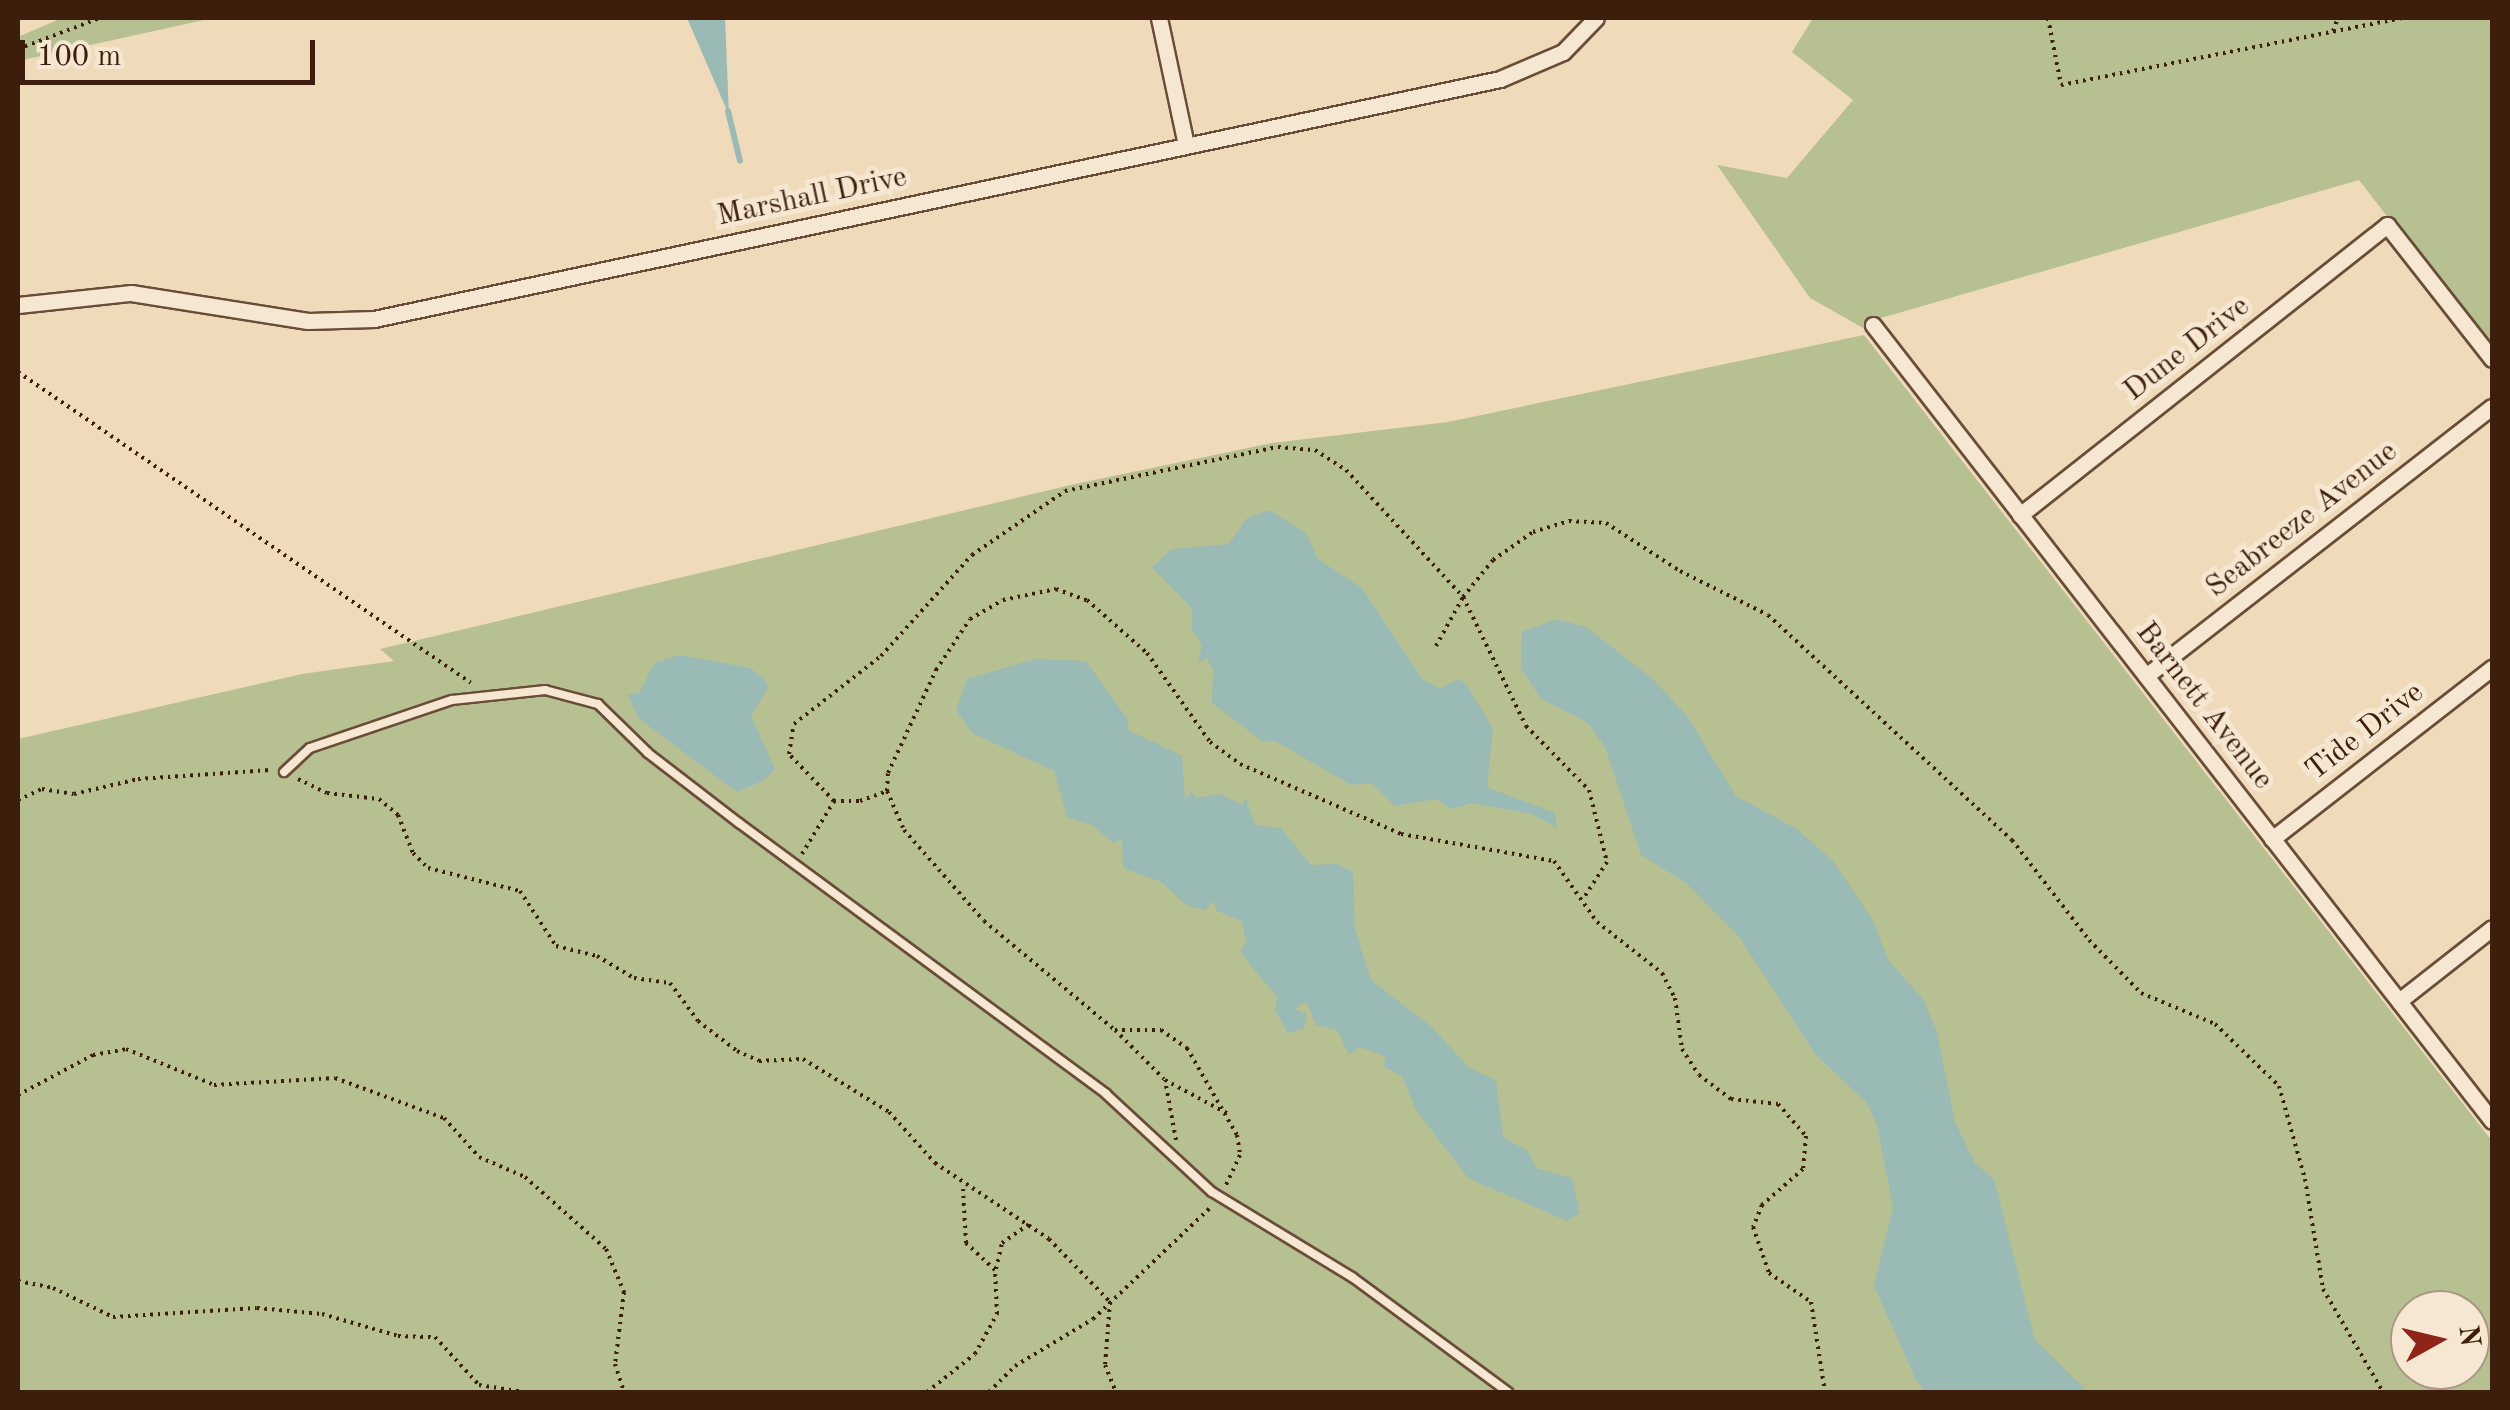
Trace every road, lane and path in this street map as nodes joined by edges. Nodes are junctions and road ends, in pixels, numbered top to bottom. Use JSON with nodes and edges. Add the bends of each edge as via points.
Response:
{"nodes":[{"id":1,"x":100,"y":18,"type":"edge"},
{"id":2,"x":1159,"y":18,"type":"edge"},
{"id":3,"x":1596,"y":18,"type":"edge"},
{"id":4,"x":2048,"y":18,"type":"edge"},
{"id":5,"x":2338,"y":18,"type":"edge"},
{"id":6,"x":2402,"y":18,"type":"edge"},
{"id":7,"x":2333,"y":31,"type":"junction"},
{"id":8,"x":18,"y":49,"type":"edge"},
{"id":9,"x":1186,"y":145,"type":"junction"},
{"id":10,"x":18,"y":305,"type":"edge"},
{"id":11,"x":1873,"y":325,"type":"dead end"},
{"id":12,"x":2492,"y":360,"type":"edge"},
{"id":13,"x":18,"y":372,"type":"edge"},
{"id":14,"x":2492,"y":406,"type":"edge"},
{"id":15,"x":2020,"y":515,"type":"junction"},
{"id":16,"x":1463,"y":597,"type":"junction"},
{"id":17,"x":1436,"y":646,"type":"dead end"},
{"id":18,"x":2492,"y":668,"type":"edge"},
{"id":19,"x":2146,"y":676,"type":"junction"},
{"id":20,"x":489,"y":695,"type":"junction"},
{"id":21,"x":284,"y":772,"type":"junction"},
{"id":22,"x":18,"y":789,"type":"edge"},
{"id":23,"x":24,"y":795,"type":"junction"},
{"id":24,"x":18,"y":800,"type":"edge"},
{"id":25,"x":834,"y":801,"type":"junction"},
{"id":26,"x":2272,"y":839,"type":"junction"},
{"id":27,"x":799,"y":864,"type":"junction"},
{"id":28,"x":1582,"y":899,"type":"junction"},
{"id":29,"x":2492,"y":928,"type":"edge"},
{"id":30,"x":2399,"y":1001,"type":"junction"},
{"id":31,"x":1115,"y":1030,"type":"dead end"},
{"id":32,"x":1165,"y":1080,"type":"junction"},
{"id":33,"x":18,"y":1095,"type":"edge"},
{"id":34,"x":1230,"y":1115,"type":"dead end"},
{"id":35,"x":2492,"y":1121,"type":"edge"},
{"id":36,"x":1182,"y":1164,"type":"junction"},
{"id":37,"x":960,"y":1184,"type":"junction"},
{"id":38,"x":1029,"y":1224,"type":"junction"},
{"id":39,"x":996,"y":1270,"type":"junction"},
{"id":40,"x":18,"y":1281,"type":"edge"},
{"id":41,"x":524,"y":1392,"type":"edge"},
{"id":42,"x":624,"y":1392,"type":"edge"},
{"id":43,"x":927,"y":1392,"type":"edge"},
{"id":44,"x":1116,"y":1392,"type":"edge"},
{"id":45,"x":1508,"y":1392,"type":"edge"},
{"id":46,"x":1557,"y":1392,"type":"edge"},
{"id":47,"x":1583,"y":1392,"type":"edge"},
{"id":48,"x":1825,"y":1392,"type":"edge"},
{"id":49,"x":2383,"y":1392,"type":"edge"}],
"edges":[{"from":1,"to":8,"type":"path"},
{"from":2,"to":9,"type":"street"},
{"from":3,"to":9,"type":"street","name":"Marshall Drive","via":[[1563,52],[1518,74]]},
{"from":4,"to":7,"type":"path","via":[[2060,85]]},
{"from":5,"to":7,"type":"path"},
{"from":6,"to":7,"type":"path"},
{"from":9,"to":10,"type":"street","name":"Marshall Drive","via":[[363,321],[308,321],[131,293]]},
{"from":11,"to":15,"type":"street","name":"Barnett Avenue"},
{"from":12,"to":15,"type":"street","name":"Dune Drive","via":[[2387,225]]},
{"from":13,"to":20,"type":"path"},
{"from":14,"to":19,"type":"street","name":"Seabreeze Avenue"},
{"from":15,"to":19,"type":"street","name":"Barnett Avenue"},
{"from":16,"to":17,"type":"path"},
{"from":16,"to":25,"type":"path","via":[[1346,470],[1315,450],[1278,447],[1075,487],[972,555],[881,656],[794,724],[789,754]]},
{"from":16,"to":28,"type":"path","via":[[1526,726],[1593,798],[1607,862],[1598,886]]},
{"from":16,"to":49,"type":"path","via":[[1493,560],[1533,532],[1598,521],[1626,530],[1690,577],[1748,601],[1783,627],[2012,840],[2088,940],[2141,993],[2215,1024],[2279,1086],[2305,1180],[2323,1289]]},
{"from":18,"to":26,"type":"street","name":"Tide Drive"},
{"from":19,"to":26,"type":"street","name":"Barnett Avenue"},
{"from":20,"to":21,"type":"lane","via":[[452,700],[310,748]]},
{"from":20,"to":27,"type":"lane","via":[[545,690],[598,704],[648,753]]},
{"from":21,"to":23,"type":"path","via":[[244,767],[178,780],[113,782],[74,794]]},
{"from":21,"to":37,"type":"path","via":[[320,792],[378,799],[398,814],[413,852],[428,868],[520,891],[556,946],[596,956],[634,978],[664,980],[698,1021],[753,1060],[803,1059],[900,1119]]},
{"from":22,"to":23,"type":"path"},
{"from":23,"to":24,"type":"path"},
{"from":25,"to":27,"type":"path","via":[[805,842]]},
{"from":25,"to":28,"type":"path","via":[[886,791],[888,773],[936,670],[970,619],[1003,600],[1062,590],[1087,600],[1148,653],[1210,742],[1229,758],[1401,834],[1543,856],[1567,873]]},
{"from":26,"to":30,"type":"street","name":"Barnett Avenue"},
{"from":27,"to":36,"type":"lane","via":[[1106,1094]]},
{"from":28,"to":48,"type":"path","via":[[1597,922],[1668,982],[1680,1044],[1700,1075],[1730,1099],[1778,1104],[1806,1136],[1803,1169],[1762,1205],[1753,1227],[1769,1273],[1804,1292],[1814,1310]]},
{"from":29,"to":30,"type":"street"},
{"from":30,"to":35,"type":"street","name":"Barnett Avenue"},
{"from":31,"to":32,"type":"path"},
{"from":32,"to":34,"type":"path"},
{"from":32,"to":36,"type":"path"},
{"from":33,"to":42,"type":"path","via":[[93,1055],[126,1049],[214,1085],[335,1078],[444,1118],[479,1157],[526,1177],[606,1249],[624,1292],[615,1364]]},
{"from":36,"to":45,"type":"lane","via":[[1212,1192],[1352,1277]]},
{"from":37,"to":38,"type":"path"},
{"from":37,"to":39,"type":"path","via":[[968,1203],[966,1243]]},
{"from":38,"to":39,"type":"path","via":[[1002,1243]]},
{"from":38,"to":44,"type":"path","via":[[1110,1302],[1105,1365]]},
{"from":39,"to":43,"type":"path","via":[[996,1314],[985,1342]]},
{"from":40,"to":41,"type":"path","via":[[53,1288],[114,1318],[257,1308],[435,1337],[479,1385]]},
{"from":46,"to":47,"type":"path"}]}
